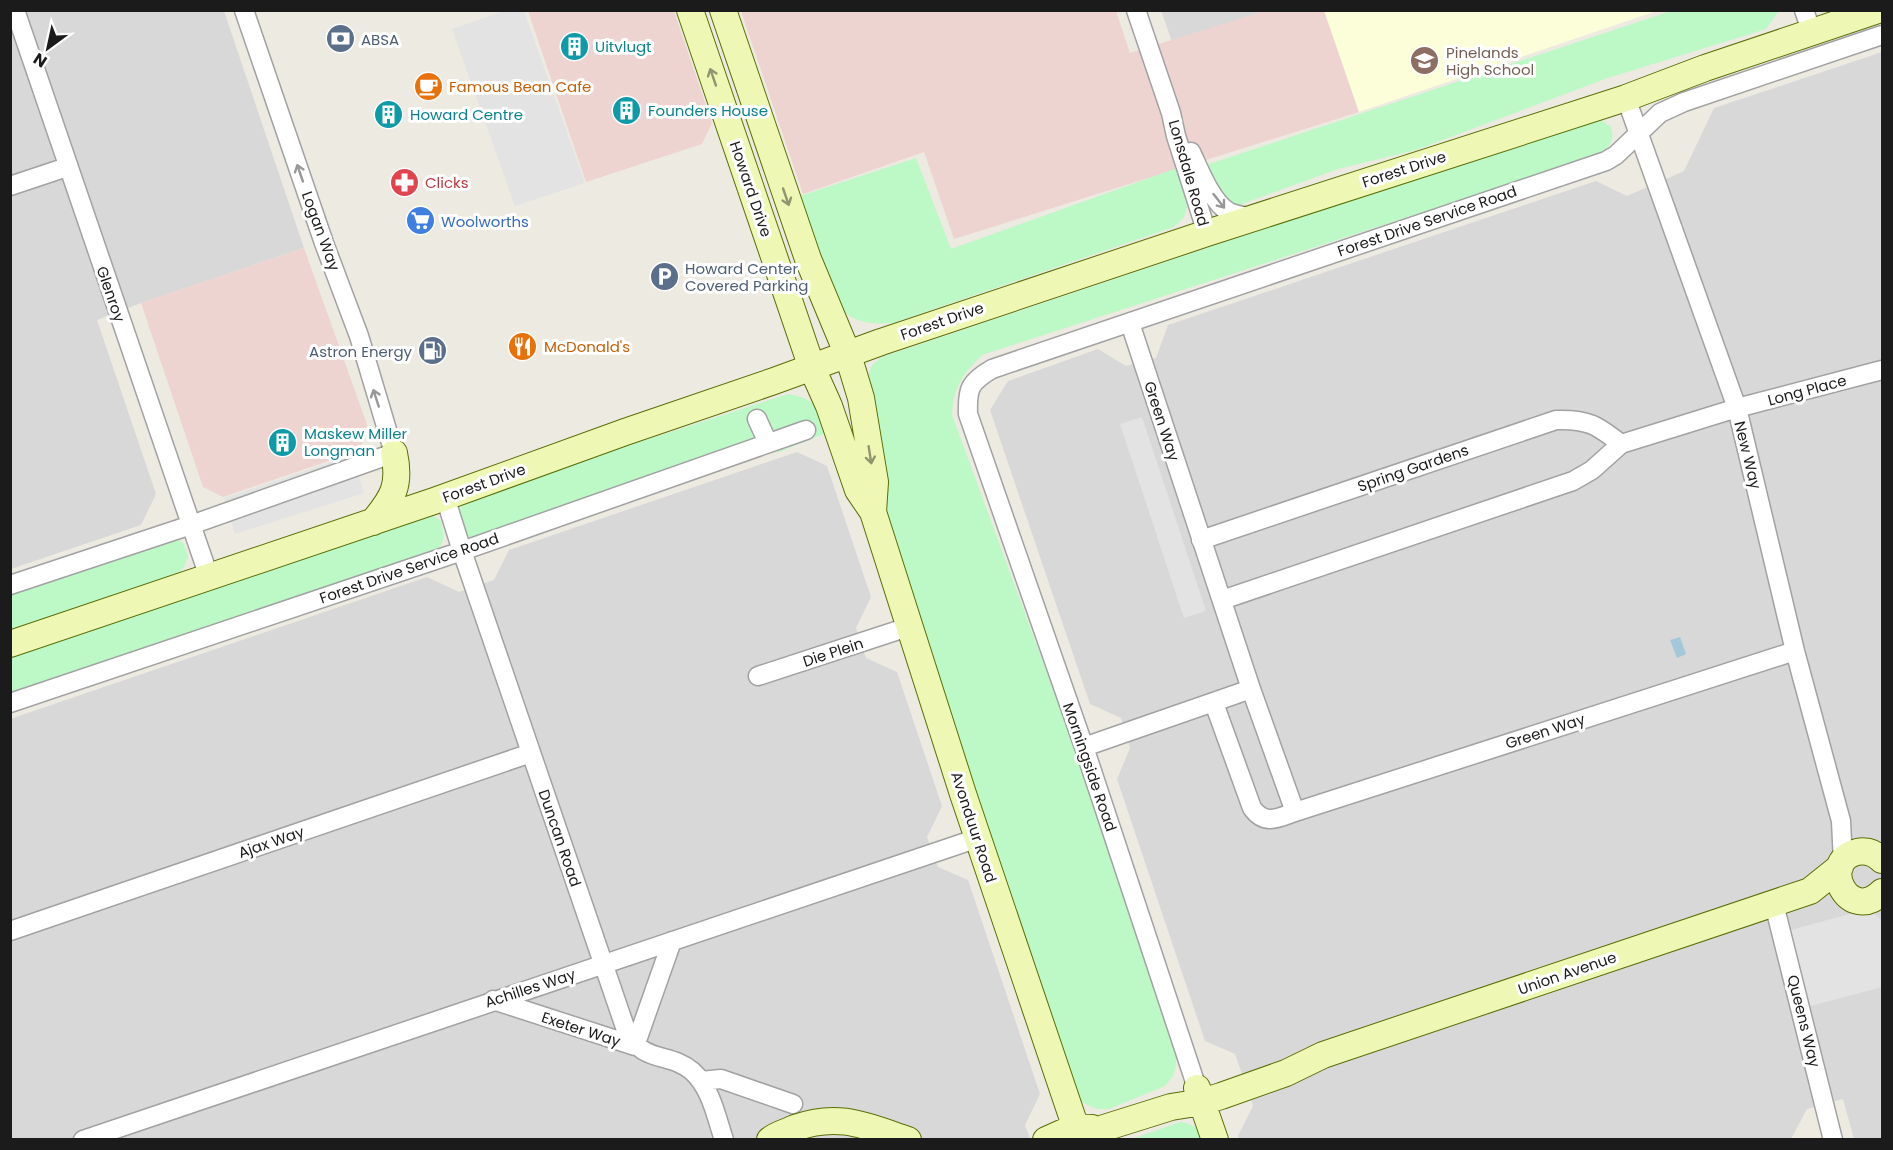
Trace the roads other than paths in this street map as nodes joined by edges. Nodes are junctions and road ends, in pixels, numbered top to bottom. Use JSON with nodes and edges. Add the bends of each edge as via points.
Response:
{"nodes":[{"id":1,"x":15,"y":10,"type":"edge"},
{"id":2,"x":244,"y":10,"type":"edge"},
{"id":3,"x":690,"y":10,"type":"edge"},
{"id":4,"x":723,"y":10,"type":"edge"},
{"id":5,"x":1137,"y":10,"type":"edge"},
{"id":6,"x":1878,"y":10,"type":"edge"},
{"id":7,"x":1808,"y":22,"type":"edge"},
{"id":8,"x":1882,"y":35,"type":"edge"},
{"id":9,"x":1626,"y":98,"type":"junction"},
{"id":10,"x":1171,"y":113,"type":"junction"},
{"id":11,"x":1639,"y":135,"type":"junction"},
{"id":12,"x":67,"y":167,"type":"junction"},
{"id":13,"x":10,"y":186,"type":"edge"},
{"id":14,"x":1255,"y":219,"type":"junction"},
{"id":15,"x":1207,"y":233,"type":"junction"},
{"id":16,"x":1130,"y":323,"type":"junction"},
{"id":17,"x":848,"y":355,"type":"junction"},
{"id":18,"x":812,"y":368,"type":"junction"},
{"id":19,"x":1881,"y":369,"type":"edge"},
{"id":20,"x":967,"y":395,"type":"joint"},
{"id":21,"x":1737,"y":408,"type":"junction"},
{"id":22,"x":757,"y":419,"type":"dead end"},
{"id":23,"x":806,"y":430,"type":"dead end"},
{"id":24,"x":768,"y":443,"type":"junction"},
{"id":25,"x":1621,"y":444,"type":"junction"},
{"id":26,"x":394,"y":453,"type":"junction"},
{"id":27,"x":445,"y":497,"type":"junction"},
{"id":28,"x":873,"y":512,"type":"junction"},
{"id":29,"x":373,"y":522,"type":"junction"},
{"id":30,"x":191,"y":525,"type":"junction"},
{"id":31,"x":1201,"y":540,"type":"junction"},
{"id":32,"x":462,"y":551,"type":"junction"},
{"id":33,"x":209,"y":577,"type":"junction"},
{"id":34,"x":10,"y":585,"type":"edge"},
{"id":35,"x":1222,"y":600,"type":"junction"},
{"id":36,"x":908,"y":627,"type":"junction"},
{"id":37,"x":10,"y":644,"type":"edge"},
{"id":38,"x":1795,"y":651,"type":"junction"},
{"id":39,"x":758,"y":676,"type":"dead end"},
{"id":40,"x":1251,"y":689,"type":"junction"},
{"id":41,"x":10,"y":703,"type":"edge"},
{"id":42,"x":1214,"y":703,"type":"junction"},
{"id":43,"x":1084,"y":747,"type":"junction"},
{"id":44,"x":531,"y":753,"type":"junction"},
{"id":45,"x":1295,"y":812,"type":"junction"},
{"id":46,"x":978,"y":838,"type":"junction"},
{"id":47,"x":1856,"y":860,"type":"edge"},
{"id":48,"x":1810,"y":891,"type":"junction"},
{"id":49,"x":1869,"y":900,"type":"edge"},
{"id":50,"x":1774,"y":904,"type":"junction"},
{"id":51,"x":10,"y":931,"type":"edge"},
{"id":52,"x":672,"y":941,"type":"junction"},
{"id":53,"x":604,"y":964,"type":"junction"},
{"id":54,"x":493,"y":1000,"type":"junction"},
{"id":55,"x":635,"y":1046,"type":"junction"},
{"id":56,"x":701,"y":1081,"type":"junction"},
{"id":57,"x":1199,"y":1095,"type":"junction"},
{"id":58,"x":794,"y":1104,"type":"dead end"},
{"id":59,"x":1086,"y":1134,"type":"edge"},
{"id":60,"x":83,"y":1140,"type":"edge"},
{"id":61,"x":724,"y":1140,"type":"edge"},
{"id":62,"x":770,"y":1140,"type":"edge"},
{"id":63,"x":803,"y":1140,"type":"edge"},
{"id":64,"x":867,"y":1140,"type":"edge"},
{"id":65,"x":908,"y":1140,"type":"edge"},
{"id":66,"x":1046,"y":1140,"type":"edge"},
{"id":67,"x":1215,"y":1140,"type":"edge"},
{"id":68,"x":1833,"y":1140,"type":"edge"}],
"edges":[{"from":1,"to":12,"type":"street","name":"Glenroy"},
{"from":26,"to":2,"type":"street","name":"Logan Way","one_way":true,"via":[[359,336]]},
{"from":18,"to":3,"type":"street","name":"Howard Drive","one_way":true},
{"from":4,"to":17,"type":"street","name":"Howard Drive","one_way":true,"via":[[808,259]]},
{"from":5,"to":10,"type":"street","name":"Lonsdale Road"},
{"from":6,"to":7,"type":"street","name":"Forest Drive"},
{"from":7,"to":9,"type":"street","name":"Forest Drive"},
{"from":8,"to":11,"type":"street","name":"Forest Drive Service Road","via":[[1684,102],[1665,110]]},
{"from":9,"to":11,"type":"street","name":"New Way"},
{"from":9,"to":14,"type":"street","name":"Forest Drive"},
{"from":10,"to":14,"type":"street","name":"Lonsdale Road","one_way":true,"via":[[1217,201],[1229,212]]},
{"from":10,"to":15,"type":"street","name":"Lonsdale Road"},
{"from":11,"to":16,"type":"street","name":"Forest Drive Service Road","via":[[1606,161]]},
{"from":11,"to":21,"type":"street","name":"New Way"},
{"from":12,"to":13,"type":"street"},
{"from":12,"to":30,"type":"street","name":"Glenroy"},
{"from":14,"to":15,"type":"street","name":"Forest Drive"},
{"from":15,"to":17,"type":"street","name":"Forest Drive"},
{"from":16,"to":20,"type":"street","name":"Forest Drive Service Road","via":[[992,369],[975,379]]},
{"from":16,"to":31,"type":"street","name":"Green Way"},
{"from":17,"to":18,"type":"street","name":"Forest Drive"},
{"from":17,"to":28,"type":"street","name":"Avonduur Road","one_way":true,"via":[[861,398],[872,461]]},
{"from":18,"to":27,"type":"street","name":"Forest Drive"},
{"from":18,"to":28,"type":"street","name":"Avonduur Road","via":[[858,490]]},
{"from":19,"to":21,"type":"street","name":"Long Place"},
{"from":20,"to":43,"type":"street","name":"Morningside Road","via":[[968,414]]},
{"from":21,"to":25,"type":"street"},
{"from":21,"to":38,"type":"street","name":"New Way"},
{"from":22,"to":24,"type":"street"},
{"from":23,"to":24,"type":"street","name":"Forest Drive Service Road"},
{"from":24,"to":32,"type":"street","name":"Forest Drive Service Road"},
{"from":25,"to":31,"type":"street","name":"Spring Gardens","via":[[1598,426],[1556,420]]},
{"from":25,"to":35,"type":"street","via":[[1573,481]]},
{"from":26,"to":29,"type":"street","via":[[396,486]]},
{"from":26,"to":30,"type":"street"},
{"from":27,"to":29,"type":"street","name":"Forest Drive"},
{"from":27,"to":32,"type":"street","name":"Duncan Road"},
{"from":28,"to":36,"type":"street","name":"Avonduur Road"},
{"from":29,"to":33,"type":"street","name":"Forest Drive"},
{"from":30,"to":33,"type":"street","name":"Glenroy"},
{"from":30,"to":34,"type":"street"},
{"from":31,"to":35,"type":"street","name":"Green Way"},
{"from":32,"to":41,"type":"street","name":"Forest Drive Service Road"},
{"from":32,"to":44,"type":"street","name":"Duncan Road"},
{"from":33,"to":37,"type":"street","name":"Forest Drive"},
{"from":35,"to":40,"type":"street","name":"Green Way"},
{"from":36,"to":39,"type":"street","name":"Die Plein"},
{"from":36,"to":46,"type":"street","name":"Avonduur Road"},
{"from":38,"to":45,"type":"street","name":"Green Way"},
{"from":38,"to":47,"type":"street","name":"New Way","via":[[1841,821]]},
{"from":40,"to":42,"type":"street"},
{"from":40,"to":45,"type":"street","name":"Green Way"},
{"from":42,"to":43,"type":"street"},
{"from":42,"to":45,"type":"street","name":"Green Way","via":[[1257,815],[1275,819]]},
{"from":43,"to":57,"type":"street","name":"Morningside Road"},
{"from":44,"to":51,"type":"street","name":"Ajax Way"},
{"from":44,"to":53,"type":"street","name":"Duncan Road"},
{"from":46,"to":52,"type":"street","name":"Achilles Way"},
{"from":46,"to":59,"type":"street","name":"Avonduur Road"},
{"from":47,"to":48,"type":"street","name":"Union Avenue"},
{"from":47,"to":49,"type":"street","via":[[1839,881]]},
{"from":48,"to":49,"type":"street","name":"Union Avenue"},
{"from":48,"to":50,"type":"street","name":"Union Avenue"},
{"from":50,"to":57,"type":"street","name":"Union Avenue","via":[[1323,1055],[1286,1073]]},
{"from":50,"to":68,"type":"street","name":"Queens Way"},
{"from":52,"to":53,"type":"street","name":"Achilles Way"},
{"from":52,"to":55,"type":"street"},
{"from":53,"to":54,"type":"street","name":"Achilles Way"},
{"from":53,"to":55,"type":"street","name":"Duncan Road"},
{"from":54,"to":55,"type":"street","name":"Exeter Way"},
{"from":54,"to":60,"type":"street","name":"Achilles Way"},
{"from":55,"to":56,"type":"street","via":[[682,1065]]},
{"from":56,"to":58,"type":"street","via":[[721,1079]]},
{"from":56,"to":61,"type":"street"},
{"from":57,"to":59,"type":"street","name":"Union Avenue"},
{"from":57,"to":67,"type":"street","name":"Morningside Road"},
{"from":59,"to":66,"type":"street","name":"Union Avenue"},
{"from":62,"to":65,"type":"street","via":[[823,1120],[858,1123]]},
{"from":63,"to":64,"type":"street","via":[[830,1133]]}]}
